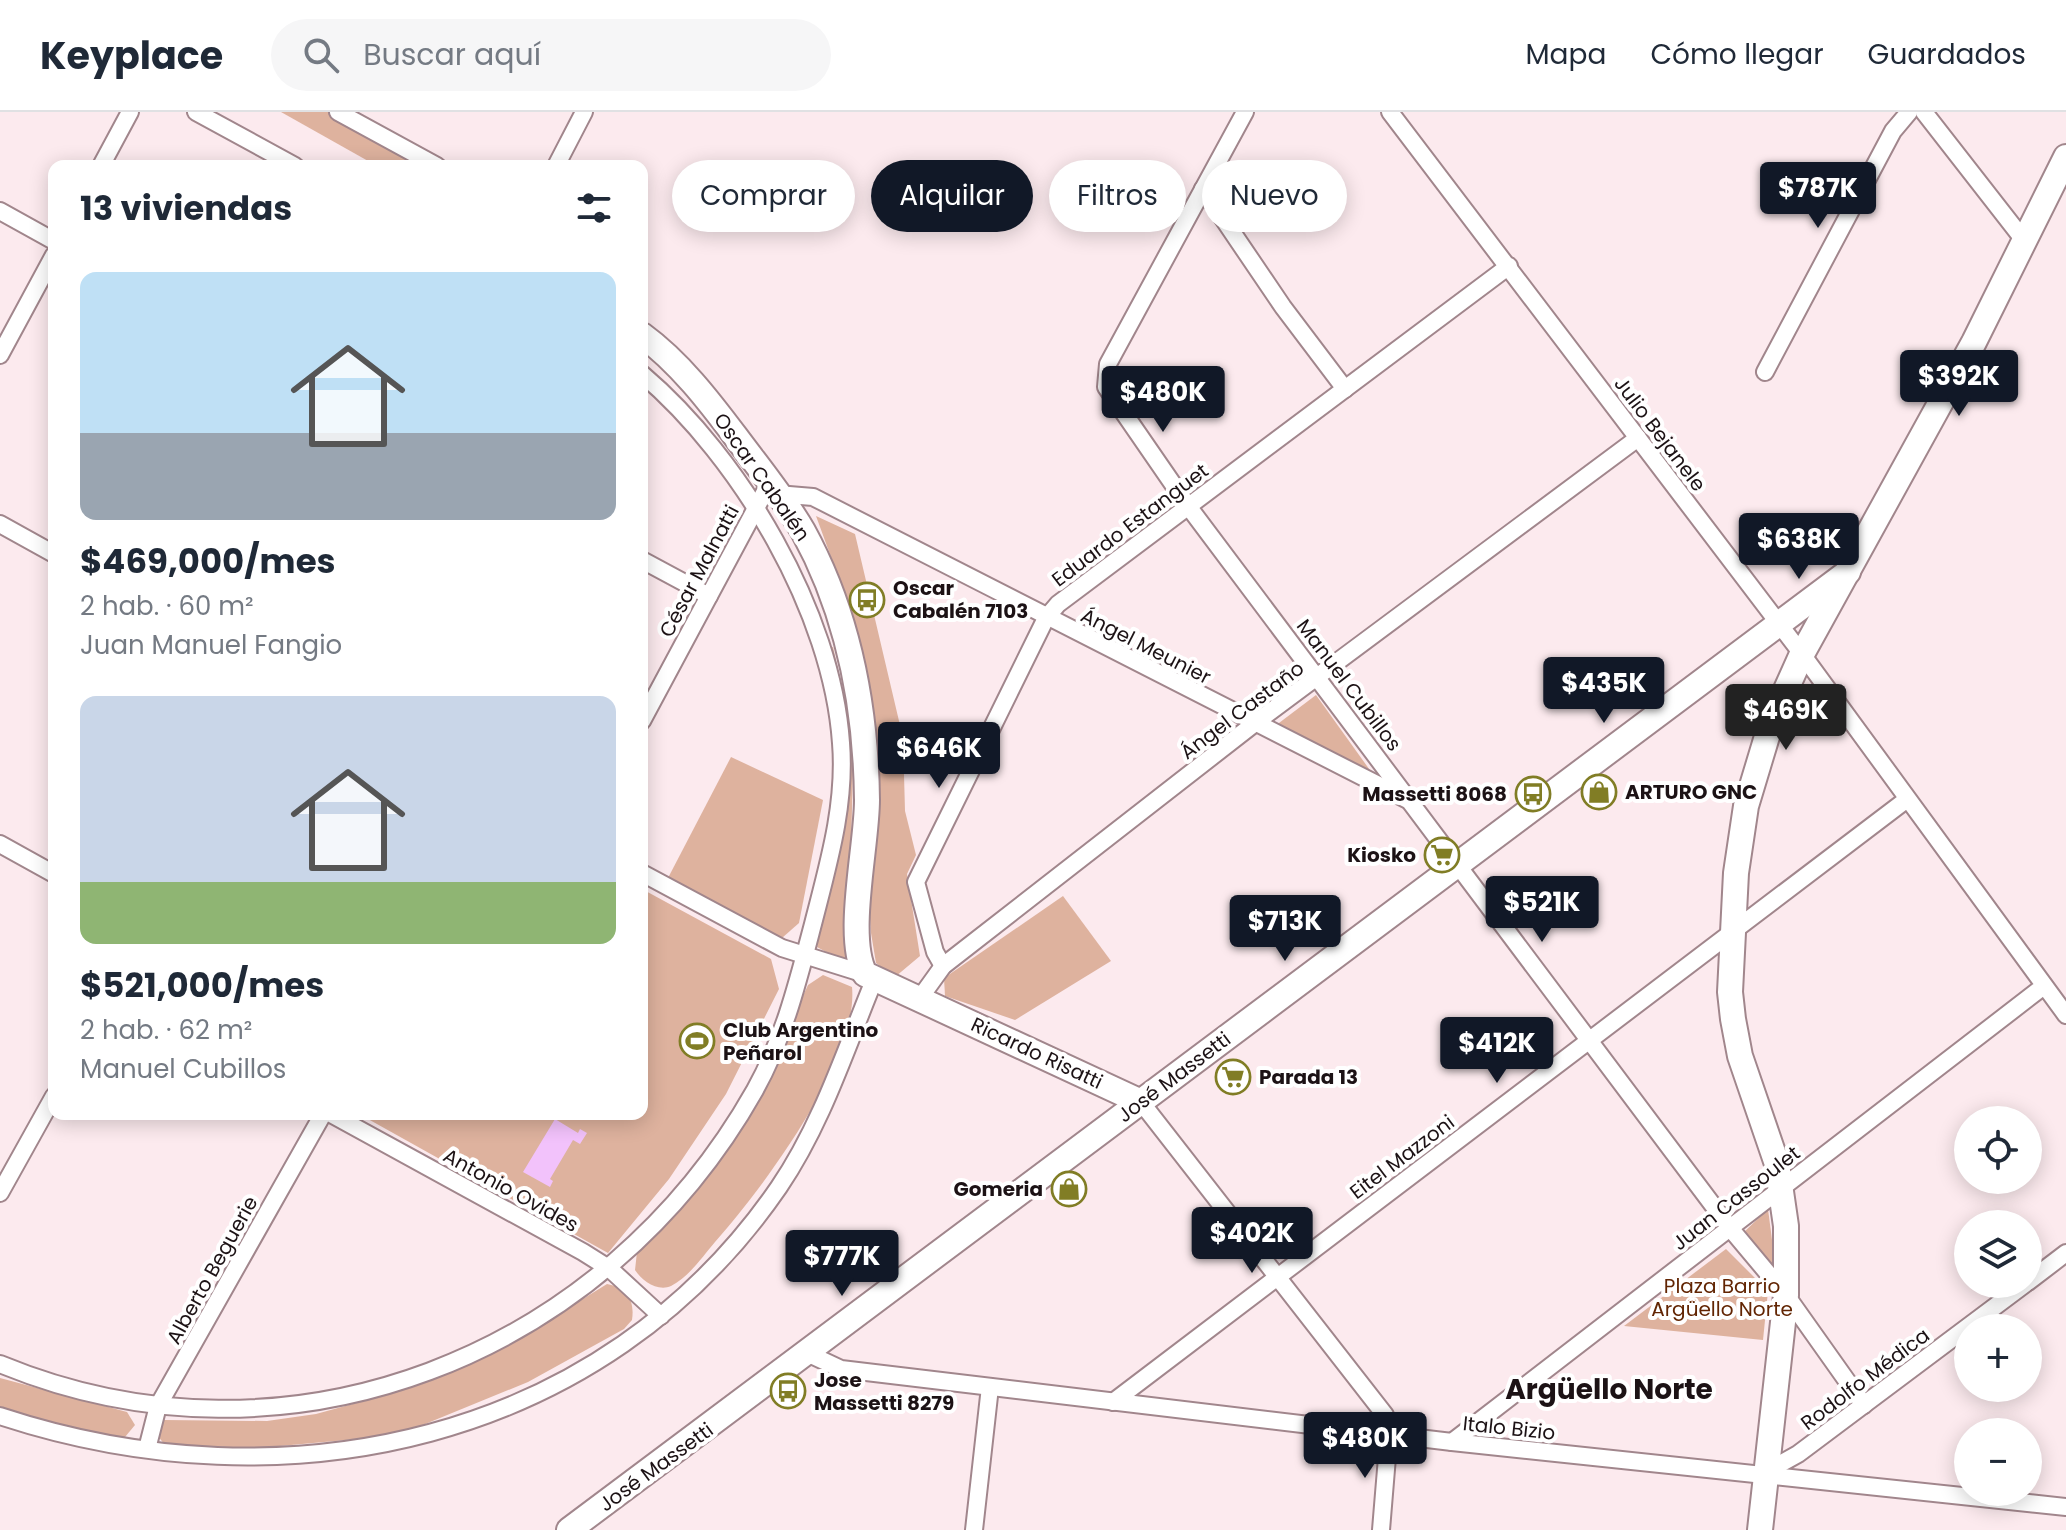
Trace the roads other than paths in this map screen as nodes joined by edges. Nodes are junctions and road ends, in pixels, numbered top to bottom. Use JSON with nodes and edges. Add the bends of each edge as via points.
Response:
{"nodes":[{"id":1,"x":130,"y":112,"type":"edge"},
{"id":2,"x":196,"y":112,"type":"edge"},
{"id":3,"x":338,"y":112,"type":"edge"},
{"id":4,"x":584,"y":112,"type":"edge"},
{"id":5,"x":1245,"y":112,"type":"edge"},
{"id":6,"x":1390,"y":112,"type":"edge"},
{"id":7,"x":1909,"y":112,"type":"edge"},
{"id":8,"x":1924,"y":112,"type":"edge"},
{"id":9,"x":2066,"y":157,"type":"edge"},
{"id":10,"x":104,"y":160,"type":"edge"},
{"id":11,"x":284,"y":160,"type":"edge"},
{"id":12,"x":426,"y":160,"type":"edge"},
{"id":13,"x":559,"y":160,"type":"edge"},
{"id":14,"x":1219,"y":160,"type":"edge"},
{"id":15,"x":1202,"y":191,"type":"edge"},
{"id":16,"x":0,"y":211,"type":"edge"},
{"id":17,"x":1232,"y":232,"type":"edge"},
{"id":18,"x":48,"y":238,"type":"edge"},
{"id":19,"x":2023,"y":239,"type":"junction"},
{"id":20,"x":48,"y":266,"type":"edge"},
{"id":21,"x":1509,"y":266,"type":"junction"},
{"id":22,"x":648,"y":341,"type":"edge"},
{"id":23,"x":0,"y":355,"type":"edge"},
{"id":24,"x":1765,"y":372,"type":"dead end"},
{"id":25,"x":648,"y":380,"type":"edge"},
{"id":26,"x":1345,"y":389,"type":"junction"},
{"id":27,"x":1638,"y":438,"type":"junction"},
{"id":28,"x":773,"y":488,"type":"junction"},
{"id":29,"x":1188,"y":506,"type":"junction"},
{"id":30,"x":755,"y":510,"type":"junction"},
{"id":31,"x":0,"y":524,"type":"edge"},
{"id":32,"x":48,"y":551,"type":"edge"},
{"id":33,"x":648,"y":563,"type":"edge"},
{"id":34,"x":1848,"y":572,"type":"junction"},
{"id":35,"x":709,"y":596,"type":"junction"},
{"id":36,"x":1046,"y":618,"type":"junction"},
{"id":37,"x":1780,"y":627,"type":"junction"},
{"id":38,"x":1802,"y":654,"type":"junction"},
{"id":39,"x":1319,"y":677,"type":"junction"},
{"id":40,"x":648,"y":710,"type":"edge"},
{"id":41,"x":1255,"y":723,"type":"junction"},
{"id":42,"x":1906,"y":800,"type":"junction"},
{"id":43,"x":1411,"y":801,"type":"junction"},
{"id":44,"x":0,"y":844,"type":"edge"},
{"id":45,"x":1457,"y":863,"type":"junction"},
{"id":46,"x":48,"y":871,"type":"edge"},
{"id":47,"x":648,"y":876,"type":"edge"},
{"id":48,"x":1732,"y":934,"type":"junction"},
{"id":49,"x":805,"y":955,"type":"junction"},
{"id":50,"x":943,"y":966,"type":"junction"},
{"id":51,"x":870,"y":976,"type":"junction"},
{"id":52,"x":2044,"y":986,"type":"junction"},
{"id":53,"x":920,"y":998,"type":"junction"},
{"id":54,"x":2066,"y":1015,"type":"edge"},
{"id":55,"x":1588,"y":1041,"type":"junction"},
{"id":56,"x":1141,"y":1102,"type":"junction"},
{"id":57,"x":48,"y":1105,"type":"edge"},
{"id":58,"x":320,"y":1120,"type":"edge"},
{"id":59,"x":342,"y":1120,"type":"edge"},
{"id":60,"x":8,"y":1162,"type":"edge"},
{"id":61,"x":1781,"y":1189,"type":"junction"},
{"id":62,"x":0,"y":1193,"type":"edge"},
{"id":63,"x":1730,"y":1228,"type":"junction"},
{"id":64,"x":2066,"y":1253,"type":"edge"},
{"id":65,"x":610,"y":1269,"type":"junction"},
{"id":66,"x":2042,"y":1271,"type":"edge"},
{"id":67,"x":1278,"y":1276,"type":"junction"},
{"id":68,"x":1786,"y":1295,"type":"junction"},
{"id":69,"x":2007,"y":1298,"type":"edge"},
{"id":70,"x":661,"y":1316,"type":"junction"},
{"id":71,"x":809,"y":1354,"type":"junction"},
{"id":72,"x":0,"y":1364,"type":"edge"},
{"id":73,"x":990,"y":1387,"type":"junction"},
{"id":74,"x":1113,"y":1402,"type":"junction"},
{"id":75,"x":1864,"y":1405,"type":"junction"},
{"id":76,"x":158,"y":1406,"type":"junction"},
{"id":77,"x":0,"y":1416,"type":"edge"},
{"id":78,"x":1389,"y":1433,"type":"junction"},
{"id":79,"x":1452,"y":1442,"type":"junction"},
{"id":80,"x":147,"y":1449,"type":"junction"},
{"id":81,"x":1764,"y":1473,"type":"junction"},
{"id":82,"x":2066,"y":1507,"type":"edge"},
{"id":83,"x":569,"y":1530,"type":"edge"},
{"id":84,"x":974,"y":1530,"type":"edge"},
{"id":85,"x":1381,"y":1530,"type":"edge"},
{"id":86,"x":1760,"y":1530,"type":"edge"}],
"edges":[{"from":1,"to":10,"type":"street"},
{"from":2,"to":11,"type":"street"},
{"from":3,"to":12,"type":"street"},
{"from":4,"to":13,"type":"street"},
{"from":5,"to":14,"type":"street","name":"Manuel Cubillos"},
{"from":6,"to":21,"type":"street","name":"Julio Bejanele"},
{"from":7,"to":24,"type":"street","via":[[1893,131]]},
{"from":8,"to":19,"type":"street"},
{"from":9,"to":19,"type":"main road"},
{"from":15,"to":29,"type":"street","name":"Manuel Cubillos","via":[[1105,375],[1106,387]]},
{"from":16,"to":18,"type":"street"},
{"from":17,"to":26,"type":"street"},
{"from":19,"to":34,"type":"main road","via":[[1974,342]]},
{"from":20,"to":23,"type":"street"},
{"from":21,"to":26,"type":"street","name":"Eduardo Estanguet"},
{"from":21,"to":27,"type":"street","name":"Julio Bejanele"},
{"from":22,"to":28,"type":"main road","name":"Oscar Cabalén","via":[[688,379]]},
{"from":25,"to":30,"type":"street","via":[[688,421]]},
{"from":26,"to":29,"type":"street","name":"Eduardo Estanguet"},
{"from":27,"to":37,"type":"street","name":"Julio Bejanele"},
{"from":27,"to":39,"type":"street","name":"Ángel Castaño"},
{"from":28,"to":30,"type":"street","name":"César Malnatti"},
{"from":28,"to":36,"type":"street","name":"Ángel Meunier","via":[[813,497]]},
{"from":28,"to":51,"type":"main road","name":"Oscar Cabalén","via":[[802,530],[828,584],[858,693],[867,799],[856,949]]},
{"from":29,"to":36,"type":"street","name":"Eduardo Estanguet"},
{"from":29,"to":39,"type":"street","name":"Manuel Cubillos"},
{"from":30,"to":35,"type":"street","name":"César Malnatti"},
{"from":30,"to":49,"type":"street","via":[[809,609],[825,658],[841,743],[838,821]]},
{"from":31,"to":32,"type":"street"},
{"from":33,"to":35,"type":"street"},
{"from":34,"to":37,"type":"main road","name":"José Massetti"},
{"from":34,"to":38,"type":"main road"},
{"from":35,"to":40,"type":"street","name":"César Malnatti"},
{"from":36,"to":41,"type":"street","name":"Ángel Meunier"},
{"from":36,"to":50,"type":"street","name":"Eduardo Estanguet","via":[[916,882]]},
{"from":37,"to":38,"type":"street","name":"Julio Bejanele"},
{"from":37,"to":45,"type":"main road","name":"José Massetti"},
{"from":38,"to":42,"type":"street","name":"Julio Bejanele"},
{"from":38,"to":48,"type":"main road","via":[[1771,723],[1746,806]]},
{"from":39,"to":41,"type":"street","name":"Ángel Castaño"},
{"from":39,"to":43,"type":"street","name":"Manuel Cubillos"},
{"from":41,"to":43,"type":"street","name":"Ángel Meunier"},
{"from":41,"to":50,"type":"street","name":"Ángel Castaño"},
{"from":42,"to":48,"type":"street","name":"Eitel Mazzoni"},
{"from":42,"to":52,"type":"street","name":"Julio Bejanele"},
{"from":43,"to":45,"type":"street","name":"Manuel Cubillos"},
{"from":44,"to":46,"type":"street"},
{"from":45,"to":55,"type":"street","name":"Manuel Cubillos"},
{"from":45,"to":56,"type":"main road","name":"José Massetti"},
{"from":47,"to":49,"type":"street","name":"Ricardo Risatti","via":[[782,948]]},
{"from":48,"to":55,"type":"street","name":"Eitel Mazzoni"},
{"from":48,"to":61,"type":"main road","via":[[1735,1035]]},
{"from":49,"to":51,"type":"street","name":"Ricardo Risatti"},
{"from":49,"to":65,"type":"street","via":[[772,1057],[730,1131],[674,1206]]},
{"from":50,"to":53,"type":"street","name":"Ángel Castaño"},
{"from":51,"to":53,"type":"main road","name":"Ricardo Risatti"},
{"from":51,"to":70,"type":"street","via":[[804,1148],[740,1238]]},
{"from":52,"to":54,"type":"street","name":"Julio Bejanele"},
{"from":52,"to":61,"type":"street","name":"Juan Cassoulet"},
{"from":53,"to":56,"type":"main road","name":"Ricardo Risatti"},
{"from":55,"to":63,"type":"street","name":"Manuel Cubillos"},
{"from":55,"to":67,"type":"street","name":"Eitel Mazzoni"},
{"from":56,"to":67,"type":"street","name":"Ricardo Risatti"},
{"from":56,"to":71,"type":"main road","name":"José Massetti"},
{"from":57,"to":60,"type":"street"},
{"from":58,"to":76,"type":"street","name":"Alberto Beguerie"},
{"from":59,"to":65,"type":"street","name":"Antonio Ovides"},
{"from":60,"to":62,"type":"street"},
{"from":61,"to":63,"type":"street","name":"Juan Cassoulet"},
{"from":61,"to":68,"type":"main road"},
{"from":63,"to":68,"type":"street","name":"Manuel Cubillos"},
{"from":63,"to":79,"type":"street","name":"Juan Cassoulet"},
{"from":64,"to":66,"type":"street","name":"Rodolfo Médica"},
{"from":65,"to":70,"type":"street","name":"Antonio Ovides"},
{"from":65,"to":76,"type":"street","via":[[478,1351],[393,1383],[291,1407]]},
{"from":67,"to":74,"type":"street","name":"Eitel Mazzoni"},
{"from":67,"to":78,"type":"street","name":"Ricardo Risatti","via":[[1385,1415]]},
{"from":68,"to":75,"type":"street","name":"Manuel Cubillos"},
{"from":68,"to":81,"type":"main road"},
{"from":69,"to":75,"type":"street","name":"Rodolfo Médica"},
{"from":70,"to":80,"type":"street","via":[[580,1373],[464,1425],[409,1440],[350,1452],[289,1456]]},
{"from":71,"to":73,"type":"street","name":"Italo Bizio","via":[[841,1369]]},
{"from":71,"to":83,"type":"main road","name":"José Massetti"},
{"from":72,"to":76,"type":"street","via":[[75,1389]]},
{"from":73,"to":74,"type":"street","name":"Italo Bizio"},
{"from":73,"to":84,"type":"street"},
{"from":74,"to":78,"type":"street","name":"Italo Bizio"},
{"from":75,"to":81,"type":"street","name":"Rodolfo Médica"},
{"from":76,"to":80,"type":"street","name":"Alberto Beguerie"},
{"from":77,"to":80,"type":"street","via":[[72,1437]]},
{"from":78,"to":79,"type":"street","name":"Italo Bizio"},
{"from":78,"to":85,"type":"street"},
{"from":79,"to":81,"type":"street","name":"Italo Bizio"},
{"from":81,"to":82,"type":"street","name":"Italo Bizio"},
{"from":81,"to":86,"type":"main road"}]}
